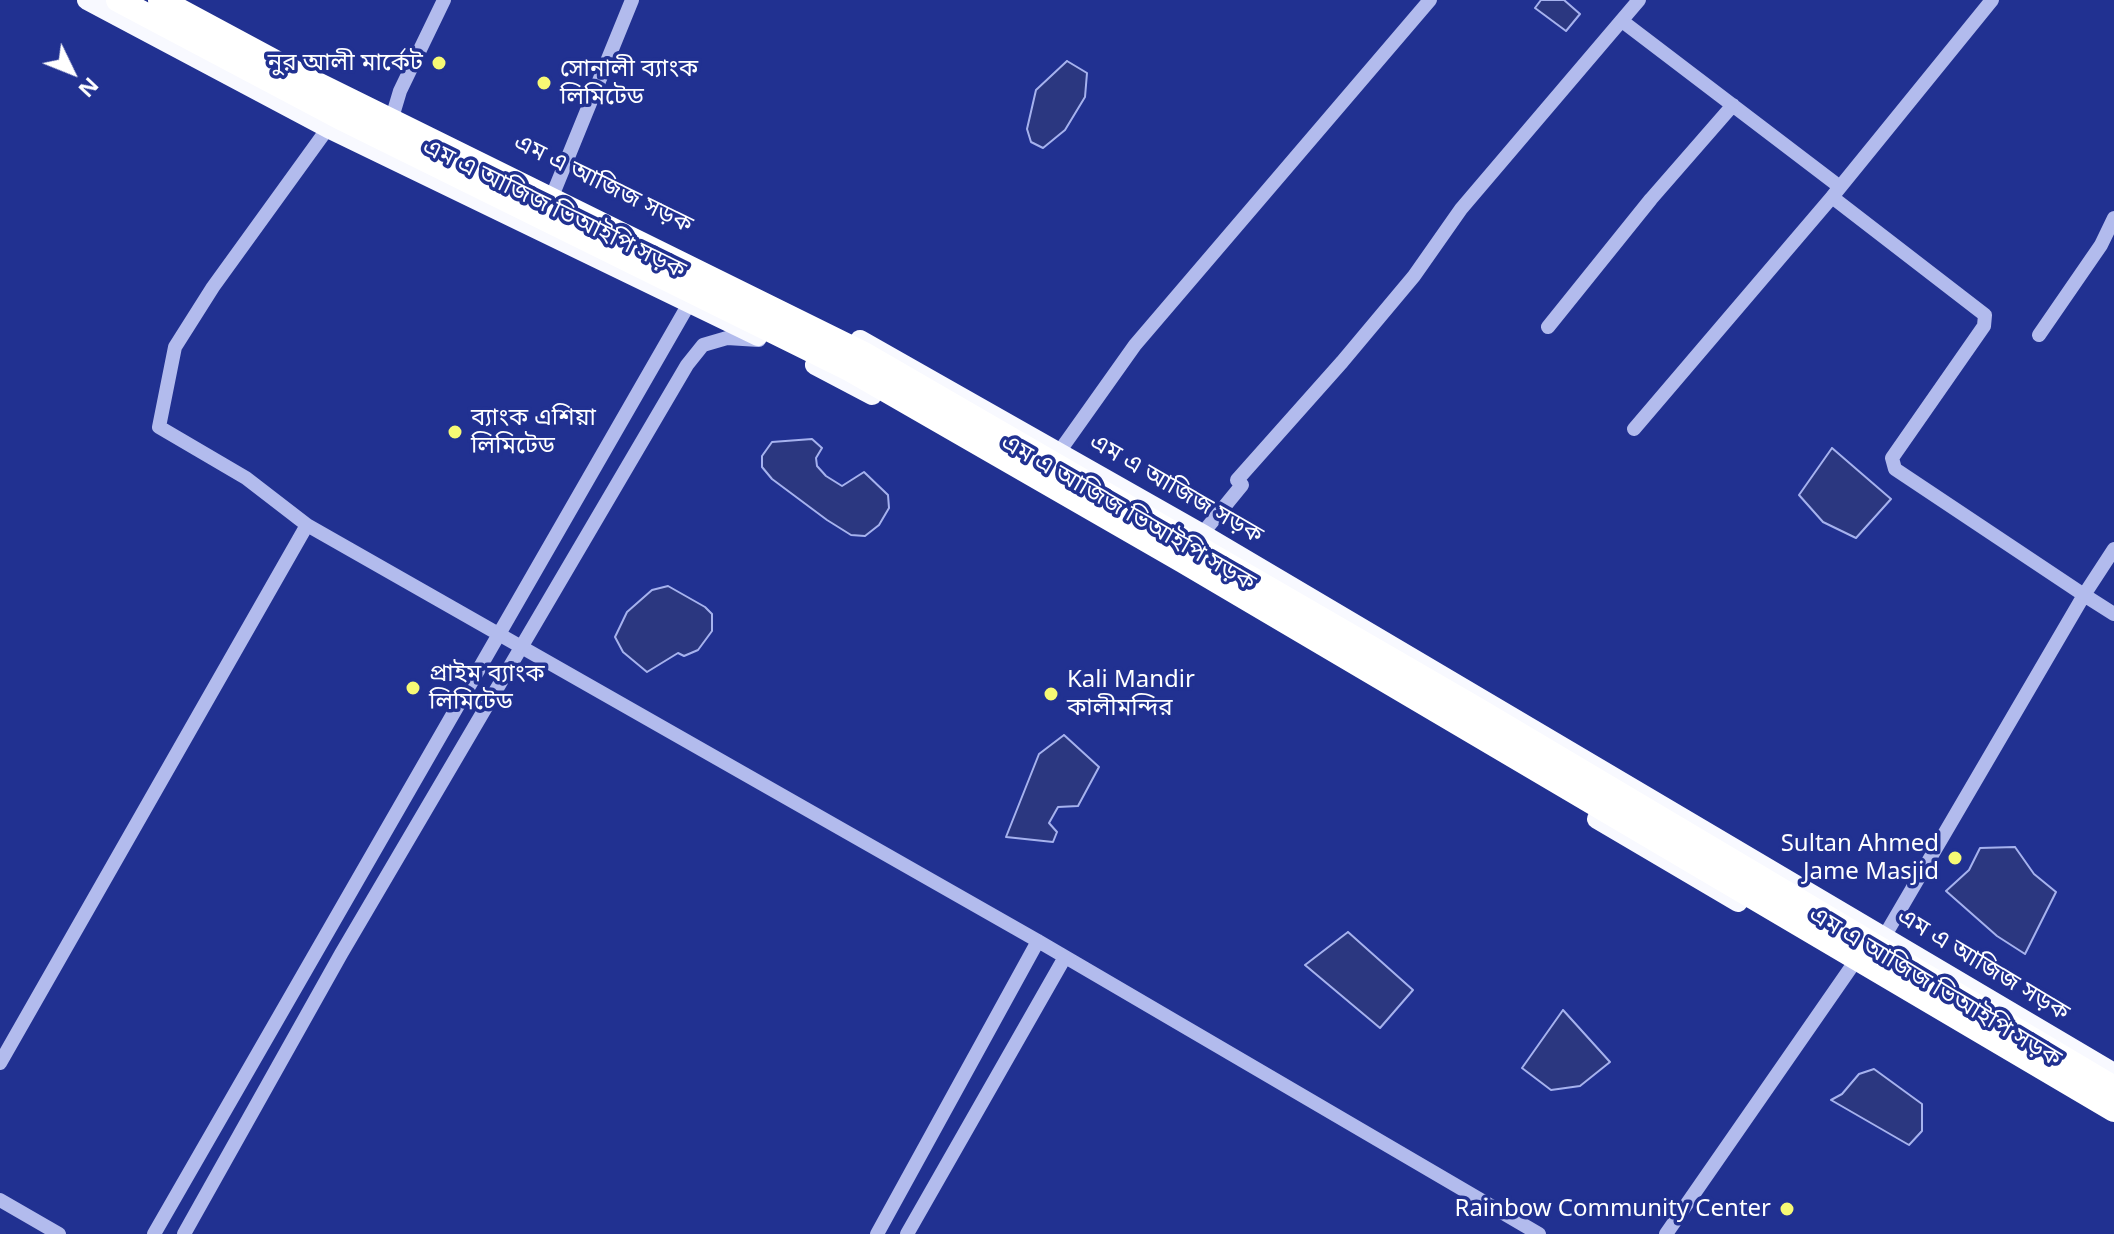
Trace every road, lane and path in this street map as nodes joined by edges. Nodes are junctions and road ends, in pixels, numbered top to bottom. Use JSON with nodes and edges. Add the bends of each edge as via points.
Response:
{"nodes":[{"id":1,"x":87,"y":0,"type":"edge"},
{"id":2,"x":118,"y":0,"type":"edge"},
{"id":3,"x":160,"y":0,"type":"edge"},
{"id":4,"x":185,"y":0,"type":"edge"},
{"id":5,"x":444,"y":0,"type":"edge"},
{"id":6,"x":632,"y":0,"type":"edge"},
{"id":7,"x":1430,"y":0,"type":"edge"},
{"id":8,"x":1639,"y":0,"type":"edge"},
{"id":9,"x":1992,"y":0,"type":"edge"},
{"id":10,"x":1622,"y":21,"type":"junction"},
{"id":11,"x":1733,"y":105,"type":"junction"},
{"id":12,"x":394,"y":111,"type":"junction"},
{"id":13,"x":328,"y":128,"type":"junction"},
{"id":14,"x":555,"y":189,"type":"junction"},
{"id":15,"x":1836,"y":192,"type":"junction"},
{"id":16,"x":2114,"y":218,"type":"edge"},
{"id":17,"x":710,"y":265,"type":"junction"},
{"id":18,"x":689,"y":305,"type":"junction"},
{"id":19,"x":1548,"y":327,"type":"dead end"},
{"id":20,"x":2039,"y":335,"type":"dead end"},
{"id":21,"x":767,"y":341,"type":"junction"},
{"id":22,"x":1634,"y":429,"type":"dead end"},
{"id":23,"x":1059,"y":452,"type":"junction"},
{"id":24,"x":307,"y":525,"type":"junction"},
{"id":25,"x":1202,"y":534,"type":"junction"},
{"id":26,"x":2114,"y":549,"type":"edge"},
{"id":27,"x":2084,"y":595,"type":"junction"},
{"id":28,"x":2114,"y":614,"type":"edge"},
{"id":29,"x":500,"y":637,"type":"junction"},
{"id":30,"x":521,"y":646,"type":"junction"},
{"id":31,"x":1884,"y":937,"type":"junction"},
{"id":32,"x":1038,"y":941,"type":"junction"},
{"id":33,"x":1065,"y":957,"type":"junction"},
{"id":34,"x":1852,"y":966,"type":"junction"},
{"id":35,"x":0,"y":1063,"type":"edge"},
{"id":36,"x":2114,"y":1073,"type":"edge"},
{"id":37,"x":2114,"y":1088,"type":"edge"},
{"id":38,"x":2114,"y":1110,"type":"edge"},
{"id":39,"x":2114,"y":1123,"type":"edge"},
{"id":40,"x":0,"y":1200,"type":"edge"},
{"id":41,"x":59,"y":1234,"type":"edge"},
{"id":42,"x":154,"y":1234,"type":"edge"},
{"id":43,"x":184,"y":1234,"type":"edge"},
{"id":44,"x":877,"y":1234,"type":"edge"},
{"id":45,"x":907,"y":1234,"type":"edge"},
{"id":46,"x":1539,"y":1234,"type":"edge"},
{"id":47,"x":1666,"y":1234,"type":"edge"}],
"edges":[{"from":1,"to":13,"type":"main road","name":"এম এ আজিজ ভিআইপি সড়ক"},
{"from":2,"to":38,"type":"highway","via":[[936,417]]},
{"from":3,"to":37,"type":"highway","via":[[377,114],[862,353],[1451,694]]},
{"from":4,"to":12,"type":"main road","name":"এম এ আজিজ সড়ক"},
{"from":5,"to":12,"type":"street"},
{"from":6,"to":14,"type":"street"},
{"from":7,"to":23,"type":"street","via":[[1135,345]]},
{"from":8,"to":10,"type":"street"},
{"from":9,"to":15,"type":"street"},
{"from":10,"to":11,"type":"street"},
{"from":10,"to":25,"type":"street","via":[[1461,209],[1414,276],[1342,362],[1237,480],[1242,485]]},
{"from":11,"to":15,"type":"street"},
{"from":11,"to":19,"type":"street"},
{"from":12,"to":14,"type":"main road","name":"এম এ আজিজ সড়ক"},
{"from":13,"to":18,"type":"main road","name":"এম এ আজিজ ভিআইপি সড়ক"},
{"from":13,"to":24,"type":"street","via":[[175,347],[159,427],[246,478]]},
{"from":14,"to":17,"type":"main road","name":"এম এ আজিজ সড়ক"},
{"from":15,"to":22,"type":"street"},
{"from":15,"to":27,"type":"street","via":[[1985,315],[1984,326],[1891,464]]},
{"from":16,"to":20,"type":"street"},
{"from":17,"to":18,"type":"street"},
{"from":17,"to":23,"type":"main road","name":"এম এ আজিজ সড়ক","via":[[896,358]]},
{"from":18,"to":21,"type":"main road","name":"এম এ আজিজ ভিআইপি সড়ক"},
{"from":18,"to":29,"type":"street"},
{"from":21,"to":30,"type":"street","via":[[727,338],[703,345]]},
{"from":21,"to":34,"type":"main road","name":"এম এ আজিজ ভিআইপি সড়ক","via":[[880,399]]},
{"from":23,"to":25,"type":"main road","name":"এম এ আজিজ সড়ক"},
{"from":24,"to":29,"type":"street"},
{"from":24,"to":35,"type":"street"},
{"from":25,"to":31,"type":"main road","name":"এম এ আজিজ সড়ক"},
{"from":26,"to":27,"type":"street"},
{"from":27,"to":28,"type":"street"},
{"from":27,"to":31,"type":"street"},
{"from":29,"to":30,"type":"street"},
{"from":29,"to":42,"type":"street"},
{"from":30,"to":32,"type":"street"},
{"from":30,"to":43,"type":"street"},
{"from":31,"to":34,"type":"street"},
{"from":31,"to":36,"type":"main road","name":"এম এ আজিজ সড়ক"},
{"from":32,"to":33,"type":"street"},
{"from":32,"to":44,"type":"street"},
{"from":33,"to":45,"type":"street"},
{"from":33,"to":46,"type":"street"},
{"from":34,"to":39,"type":"main road","name":"এম এ আজিজ ভিআইপি সড়ক"},
{"from":34,"to":47,"type":"street"},
{"from":40,"to":41,"type":"street"}]}
